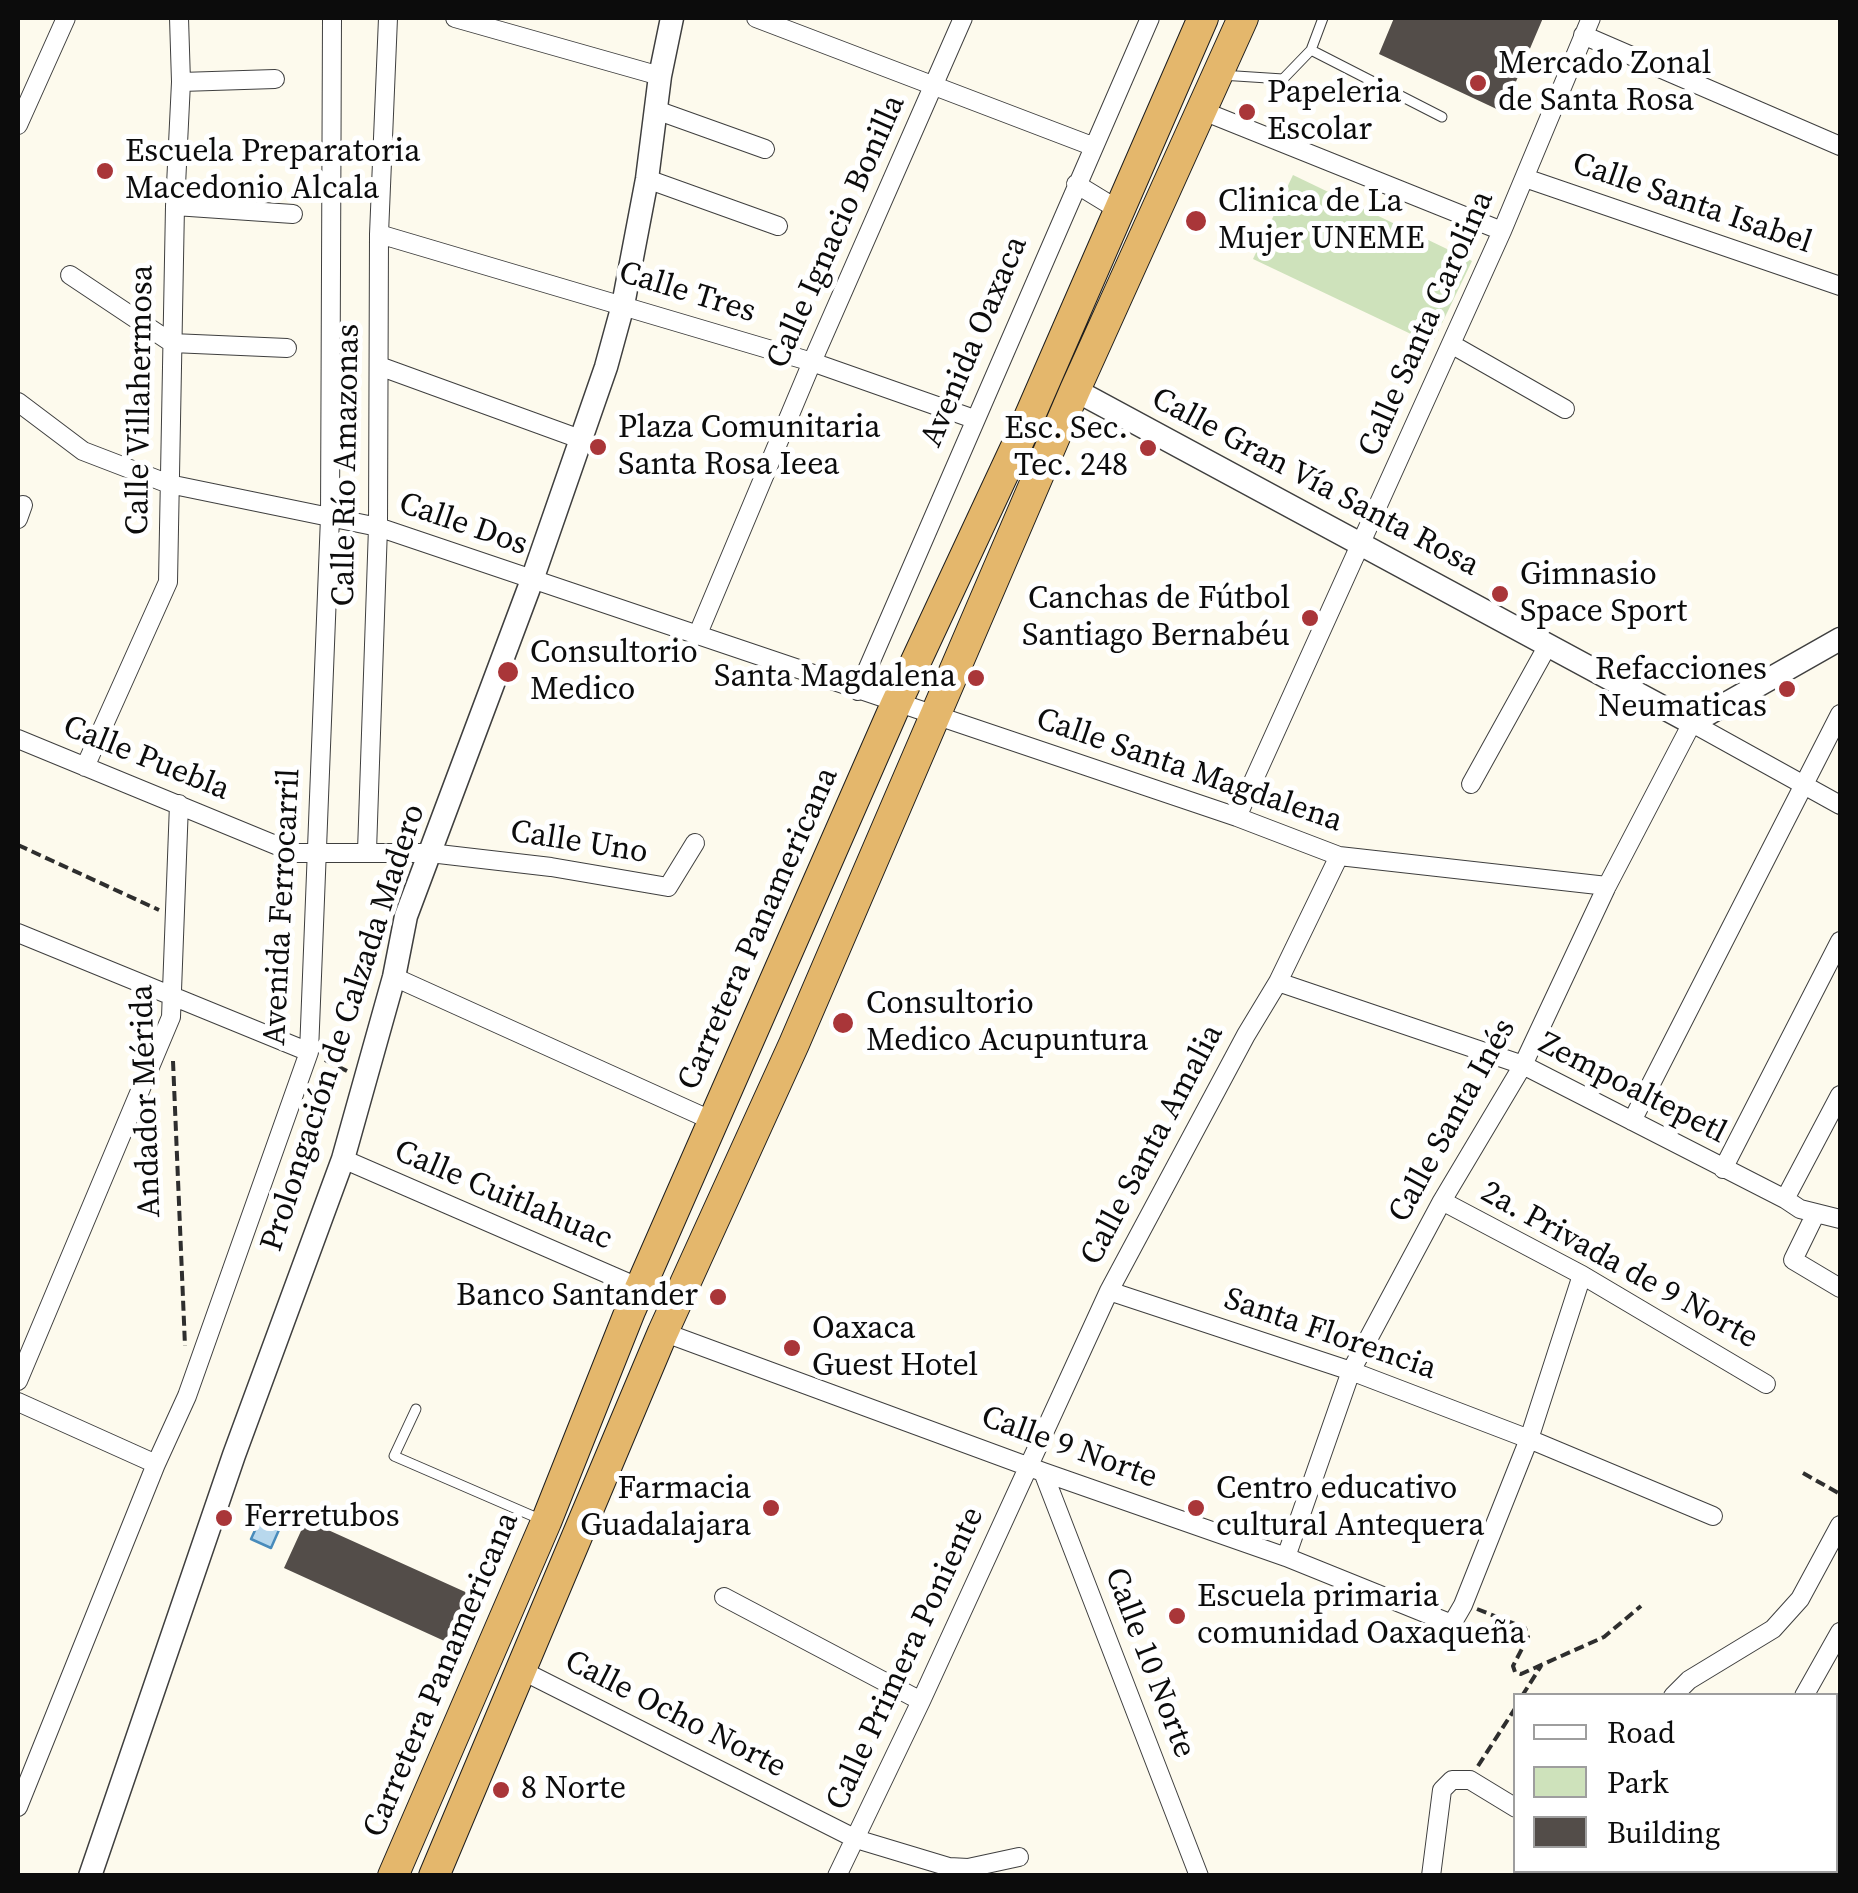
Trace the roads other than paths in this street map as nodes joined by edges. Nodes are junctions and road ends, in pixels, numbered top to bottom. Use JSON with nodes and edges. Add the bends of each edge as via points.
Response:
{"nodes":[{"id":1,"x":66,"y":18,"type":"edge"},
{"id":2,"x":180,"y":18,"type":"edge"},
{"id":3,"x":332,"y":18,"type":"edge"},
{"id":4,"x":388,"y":18,"type":"edge"},
{"id":5,"x":455,"y":18,"type":"edge"},
{"id":6,"x":672,"y":18,"type":"edge"},
{"id":7,"x":756,"y":18,"type":"edge"},
{"id":8,"x":963,"y":18,"type":"edge"},
{"id":9,"x":1150,"y":18,"type":"edge"},
{"id":10,"x":1203,"y":18,"type":"edge"},
{"id":11,"x":1243,"y":18,"type":"edge"},
{"id":12,"x":1323,"y":18,"type":"edge"},
{"id":13,"x":521,"y":26,"type":"edge"},
{"id":14,"x":1587,"y":26,"type":"edge"},
{"id":15,"x":1310,"y":50,"type":"junction"},
{"id":16,"x":1218,"y":75,"type":"junction"},
{"id":17,"x":660,"y":76,"type":"junction"},
{"id":18,"x":274,"y":80,"type":"dead end"},
{"id":19,"x":182,"y":82,"type":"junction"},
{"id":20,"x":934,"y":85,"type":"junction"},
{"id":21,"x":656,"y":110,"type":"junction"},
{"id":22,"x":1203,"y":111,"type":"junction"},
{"id":23,"x":1442,"y":116,"type":"dead end"},
{"id":24,"x":18,"y":125,"type":"edge"},
{"id":25,"x":1092,"y":146,"type":"junction"},
{"id":26,"x":1840,"y":146,"type":"edge"},
{"id":27,"x":765,"y":149,"type":"dead end"},
{"id":28,"x":1524,"y":178,"type":"junction"},
{"id":29,"x":647,"y":180,"type":"junction"},
{"id":30,"x":1076,"y":184,"type":"junction"},
{"id":31,"x":175,"y":206,"type":"junction"},
{"id":32,"x":1117,"y":210,"type":"junction"},
{"id":33,"x":294,"y":214,"type":"dead end"},
{"id":34,"x":778,"y":226,"type":"dead end"},
{"id":35,"x":1502,"y":231,"type":"junction"},
{"id":36,"x":380,"y":234,"type":"junction"},
{"id":37,"x":70,"y":275,"type":"dead end"},
{"id":38,"x":1840,"y":286,"type":"edge"},
{"id":39,"x":623,"y":305,"type":"junction"},
{"id":40,"x":172,"y":343,"type":"junction"},
{"id":41,"x":1451,"y":344,"type":"junction"},
{"id":42,"x":287,"y":348,"type":"dead end"},
{"id":43,"x":812,"y":362,"type":"junction"},
{"id":44,"x":379,"y":366,"type":"junction"},
{"id":45,"x":1075,"y":390,"type":"junction"},
{"id":46,"x":18,"y":402,"type":"edge"},
{"id":47,"x":1564,"y":409,"type":"dead end"},
{"id":48,"x":974,"y":420,"type":"junction"},
{"id":49,"x":580,"y":439,"type":"junction"},
{"id":50,"x":169,"y":484,"type":"junction"},
{"id":51,"x":330,"y":517,"type":"junction"},
{"id":52,"x":378,"y":528,"type":"junction"},
{"id":53,"x":1361,"y":544,"type":"junction"},
{"id":54,"x":532,"y":580,"type":"junction"},
{"id":55,"x":697,"y":636,"type":"junction"},
{"id":56,"x":1840,"y":639,"type":"edge"},
{"id":57,"x":1548,"y":645,"type":"junction"},
{"id":58,"x":858,"y":691,"type":"junction"},
{"id":59,"x":896,"y":704,"type":"junction"},
{"id":60,"x":1840,"y":714,"type":"edge"},
{"id":61,"x":934,"y":716,"type":"junction"},
{"id":62,"x":1692,"y":723,"type":"junction"},
{"id":63,"x":18,"y":740,"type":"edge"},
{"id":64,"x":85,"y":767,"type":"junction"},
{"id":65,"x":1471,"y":784,"type":"dead end"},
{"id":66,"x":1805,"y":786,"type":"junction"},
{"id":67,"x":179,"y":804,"type":"junction"},
{"id":68,"x":1840,"y":805,"type":"edge"},
{"id":69,"x":1237,"y":816,"type":"junction"},
{"id":70,"x":695,"y":843,"type":"dead end"},
{"id":71,"x":368,"y":850,"type":"junction"},
{"id":72,"x":316,"y":852,"type":"junction"},
{"id":73,"x":430,"y":852,"type":"junction"},
{"id":74,"x":1339,"y":856,"type":"junction"},
{"id":75,"x":1607,"y":886,"type":"junction"},
{"id":76,"x":19,"y":938,"type":"edge"},
{"id":77,"x":1840,"y":940,"type":"edge"},
{"id":78,"x":394,"y":977,"type":"junction"},
{"id":79,"x":1278,"y":982,"type":"junction"},
{"id":80,"x":173,"y":996,"type":"junction"},
{"id":81,"x":309,"y":1052,"type":"junction"},
{"id":82,"x":1522,"y":1066,"type":"junction"},
{"id":83,"x":1840,"y":1095,"type":"edge"},
{"id":84,"x":713,"y":1120,"type":"junction"},
{"id":85,"x":1632,"y":1120,"type":"junction"},
{"id":86,"x":343,"y":1159,"type":"junction"},
{"id":87,"x":1723,"y":1169,"type":"junction"},
{"id":88,"x":1786,"y":1198,"type":"junction"},
{"id":89,"x":1442,"y":1201,"type":"junction"},
{"id":90,"x":1815,"y":1215,"type":"junction"},
{"id":91,"x":1840,"y":1219,"type":"edge"},
{"id":92,"x":1582,"y":1275,"type":"junction"},
{"id":93,"x":640,"y":1288,"type":"junction"},
{"id":94,"x":1840,"y":1288,"type":"edge"},
{"id":95,"x":1109,"y":1292,"type":"junction"},
{"id":96,"x":663,"y":1332,"type":"junction"},
{"id":97,"x":1352,"y":1371,"type":"junction"},
{"id":98,"x":18,"y":1381,"type":"edge"},
{"id":99,"x":1766,"y":1384,"type":"dead end"},
{"id":100,"x":18,"y":1402,"type":"edge"},
{"id":101,"x":416,"y":1410,"type":"dead end"},
{"id":102,"x":1530,"y":1439,"type":"junction"},
{"id":103,"x":156,"y":1464,"type":"junction"},
{"id":104,"x":1035,"y":1469,"type":"junction"},
{"id":105,"x":1713,"y":1516,"type":"dead end"},
{"id":106,"x":546,"y":1522,"type":"junction"},
{"id":107,"x":1840,"y":1525,"type":"edge"},
{"id":108,"x":1286,"y":1557,"type":"junction"},
{"id":109,"x":724,"y":1597,"type":"dead end"},
{"id":110,"x":1840,"y":1632,"type":"edge"},
{"id":111,"x":521,"y":1670,"type":"junction"},
{"id":112,"x":1676,"y":1693,"type":"edge"},
{"id":113,"x":1806,"y":1693,"type":"edge"},
{"id":114,"x":921,"y":1701,"type":"junction"},
{"id":115,"x":18,"y":1806,"type":"edge"},
{"id":116,"x":1513,"y":1806,"type":"edge"},
{"id":117,"x":856,"y":1840,"type":"junction"},
{"id":118,"x":1019,"y":1857,"type":"dead end"},
{"id":119,"x":90,"y":1876,"type":"edge"},
{"id":120,"x":393,"y":1876,"type":"edge"},
{"id":121,"x":434,"y":1876,"type":"edge"},
{"id":122,"x":837,"y":1876,"type":"edge"},
{"id":123,"x":1199,"y":1876,"type":"edge"},
{"id":124,"x":1431,"y":1876,"type":"edge"}],
"edges":[{"from":1,"to":24,"type":"street"},
{"from":2,"to":19,"type":"street","name":"Calle Villahermosa"},
{"from":3,"to":51,"type":"street","name":"Avenida Ferrocarril"},
{"from":4,"to":36,"type":"street","name":"Calle Río Amazonas"},
{"from":5,"to":13,"type":"street"},
{"from":6,"to":17,"type":"street","name":"Prolongación de Calzada Madero"},
{"from":7,"to":20,"type":"street"},
{"from":8,"to":20,"type":"street","name":"Calle Ignacio Bonilla"},
{"from":9,"to":25,"type":"street","name":"Avenida Oaxaca"},
{"from":10,"to":32,"type":"highway","name":"Carretera Panamericana"},
{"from":11,"to":16,"type":"highway"},
{"from":12,"to":15,"type":"lane"},
{"from":13,"to":17,"type":"street"},
{"from":14,"to":26,"type":"street"},
{"from":14,"to":28,"type":"street","name":"Calle Santa Carolina"},
{"from":15,"to":16,"type":"lane","via":[[1283,79]]},
{"from":15,"to":23,"type":"lane"},
{"from":16,"to":22,"type":"highway"},
{"from":17,"to":21,"type":"street","name":"Prolongación de Calzada Madero"},
{"from":18,"to":19,"type":"street"},
{"from":19,"to":31,"type":"street","name":"Calle Villahermosa"},
{"from":20,"to":25,"type":"street"},
{"from":20,"to":43,"type":"street","name":"Calle Ignacio Bonilla"},
{"from":21,"to":27,"type":"street"},
{"from":21,"to":29,"type":"street","name":"Prolongación de Calzada Madero"},
{"from":22,"to":35,"type":"street"},
{"from":22,"to":45,"type":"highway"},
{"from":25,"to":30,"type":"street","name":"Avenida Oaxaca"},
{"from":28,"to":35,"type":"street","name":"Calle Santa Carolina"},
{"from":28,"to":38,"type":"street","name":"Calle Santa Isabel"},
{"from":29,"to":34,"type":"street"},
{"from":29,"to":39,"type":"street","name":"Prolongación de Calzada Madero"},
{"from":30,"to":32,"type":"street"},
{"from":30,"to":48,"type":"street","name":"Avenida Oaxaca"},
{"from":31,"to":33,"type":"street"},
{"from":31,"to":40,"type":"street","name":"Calle Villahermosa"},
{"from":32,"to":59,"type":"highway","name":"Carretera Panamericana"},
{"from":35,"to":41,"type":"street","name":"Calle Santa Carolina"},
{"from":36,"to":39,"type":"street","name":"Calle Tres"},
{"from":36,"to":44,"type":"street","name":"Calle Río Amazonas"},
{"from":37,"to":40,"type":"street"},
{"from":39,"to":43,"type":"street","name":"Calle Tres"},
{"from":39,"to":49,"type":"street","name":"Prolongación de Calzada Madero"},
{"from":40,"to":42,"type":"street"},
{"from":40,"to":50,"type":"street","name":"Calle Villahermosa"},
{"from":41,"to":47,"type":"street"},
{"from":41,"to":53,"type":"street","name":"Calle Santa Carolina"},
{"from":43,"to":48,"type":"street","name":"Calle Tres"},
{"from":43,"to":55,"type":"street","name":"Calle Ignacio Bonilla"},
{"from":44,"to":49,"type":"street"},
{"from":44,"to":52,"type":"street","name":"Calle Río Amazonas"},
{"from":45,"to":53,"type":"street","name":"Calle Gran Vía Santa Rosa"},
{"from":45,"to":61,"type":"highway"},
{"from":46,"to":50,"type":"street","name":"Calle Dos","via":[[83,451]]},
{"from":48,"to":58,"type":"street","name":"Avenida Oaxaca"},
{"from":49,"to":54,"type":"street","name":"Prolongación de Calzada Madero"},
{"from":50,"to":51,"type":"street","name":"Calle Dos"},
{"from":50,"to":64,"type":"street","name":"Calle Villahermosa","via":[[168,582]]},
{"from":51,"to":52,"type":"street","name":"Calle Dos"},
{"from":51,"to":72,"type":"street","name":"Avenida Ferrocarril"},
{"from":52,"to":54,"type":"street","name":"Calle Dos"},
{"from":52,"to":71,"type":"street","name":"Calle Río Amazonas"},
{"from":53,"to":57,"type":"street","name":"Calle Gran Vía Santa Rosa"},
{"from":53,"to":69,"type":"street","name":"Calle Santa Carolina"},
{"from":54,"to":55,"type":"street","name":"Calle Dos"},
{"from":54,"to":73,"type":"street","name":"Prolongación de Calzada Madero"},
{"from":55,"to":58,"type":"street","name":"Calle Dos"},
{"from":56,"to":62,"type":"street"},
{"from":57,"to":62,"type":"street","name":"Calle Gran Vía Santa Rosa"},
{"from":57,"to":65,"type":"street"},
{"from":58,"to":59,"type":"street","name":"Calle Dos"},
{"from":59,"to":61,"type":"street","name":"Calle Santa Magdalena"},
{"from":59,"to":84,"type":"highway","name":"Carretera Panamericana"},
{"from":60,"to":66,"type":"street"},
{"from":61,"to":69,"type":"street","name":"Calle Santa Magdalena"},
{"from":61,"to":96,"type":"highway"},
{"from":62,"to":66,"type":"street","name":"Calle Gran Vía Santa Rosa"},
{"from":62,"to":75,"type":"street","name":"Calle Santa Inés"},
{"from":63,"to":64,"type":"street","name":"Calle Puebla"},
{"from":64,"to":67,"type":"street","name":"Calle Puebla"},
{"from":66,"to":68,"type":"street","name":"Calle Gran Vía Santa Rosa"},
{"from":66,"to":85,"type":"street"},
{"from":67,"to":72,"type":"street","name":"Calle Puebla","via":[[295,852]]},
{"from":67,"to":80,"type":"street","name":"Andador Mérida"},
{"from":69,"to":74,"type":"street","name":"Calle Santa Magdalena"},
{"from":70,"to":73,"type":"street","name":"Calle Uno","via":[[668,886]]},
{"from":71,"to":72,"type":"street","name":"Calle Puebla"},
{"from":71,"to":73,"type":"street"},
{"from":72,"to":81,"type":"street","name":"Avenida Ferrocarril"},
{"from":73,"to":78,"type":"street","name":"Prolongación de Calzada Madero","via":[[406,916]]},
{"from":74,"to":75,"type":"street","name":"Calle Santa Magdalena"},
{"from":74,"to":79,"type":"street","name":"Calle Santa Amalia"},
{"from":75,"to":82,"type":"street","name":"Calle Santa Inés"},
{"from":76,"to":80,"type":"street"},
{"from":77,"to":87,"type":"street"},
{"from":78,"to":84,"type":"street"},
{"from":78,"to":86,"type":"street","name":"Prolongación de Calzada Madero"},
{"from":79,"to":82,"type":"street","name":"Zempoaltepetl"},
{"from":79,"to":95,"type":"street","name":"Calle Santa Amalia"},
{"from":80,"to":81,"type":"street"},
{"from":80,"to":98,"type":"street","name":"Andador Mérida","via":[[171,1017]]},
{"from":81,"to":103,"type":"street","name":"Avenida Ferrocarril","via":[[187,1396]]},
{"from":82,"to":85,"type":"street","name":"Zempoaltepetl"},
{"from":82,"to":89,"type":"street","name":"Calle Santa Inés"},
{"from":83,"to":88,"type":"street"},
{"from":84,"to":93,"type":"highway","name":"Carretera Panamericana"},
{"from":85,"to":87,"type":"street","name":"Zempoaltepetl"},
{"from":86,"to":93,"type":"street","name":"Calle Cuitlahuac"},
{"from":86,"to":119,"type":"street","name":"Prolongación de Calzada Madero"},
{"from":87,"to":88,"type":"street","name":"Zempoaltepetl"},
{"from":88,"to":90,"type":"street","name":"Zempoaltepetl"},
{"from":89,"to":92,"type":"street","name":"2a. Privada de 9 Norte"},
{"from":89,"to":97,"type":"street","name":"Calle Santa Inés"},
{"from":90,"to":91,"type":"street","name":"Zempoaltepetl"},
{"from":90,"to":94,"type":"street","via":[[1793,1260]]},
{"from":92,"to":99,"type":"street","name":"2a. Privada de 9 Norte"},
{"from":92,"to":102,"type":"street"},
{"from":93,"to":106,"type":"highway","name":"Carretera Panamericana"},
{"from":95,"to":97,"type":"street","name":"Santa Florencia"},
{"from":95,"to":104,"type":"street","name":"Calle Santa Amalia"},
{"from":96,"to":104,"type":"street","name":"Calle 9 Norte"},
{"from":96,"to":111,"type":"highway"},
{"from":97,"to":102,"type":"street","name":"Santa Florencia"},
{"from":97,"to":108,"type":"street","name":"Calle Santa Inés"},
{"from":100,"to":103,"type":"street"},
{"from":101,"to":106,"type":"lane","via":[[394,1456]]},
{"from":102,"to":105,"type":"street","name":"Santa Florencia"},
{"from":102,"to":108,"type":"street","name":"Calle 9 Norte","via":[[1452,1624]]},
{"from":103,"to":115,"type":"street","name":"Avenida Ferrocarril"},
{"from":104,"to":108,"type":"street","name":"Calle 9 Norte"},
{"from":104,"to":114,"type":"street","name":"Calle Primera Poniente"},
{"from":104,"to":123,"type":"street","name":"Calle 10 Norte"},
{"from":106,"to":120,"type":"highway","name":"Carretera Panamericana"},
{"from":107,"to":112,"type":"street","via":[[1800,1599],[1773,1629]]},
{"from":109,"to":114,"type":"street"},
{"from":110,"to":113,"type":"street"},
{"from":111,"to":117,"type":"street","name":"Calle Ocho Norte"},
{"from":111,"to":121,"type":"highway"},
{"from":114,"to":117,"type":"street","name":"Calle Primera Poniente"},
{"from":116,"to":124,"type":"street","via":[[1470,1780],[1452,1780],[1442,1790]]},
{"from":117,"to":118,"type":"street","name":"Calle Ocho Norte","via":[[949,1867]]},
{"from":117,"to":122,"type":"street","name":"Calle Primera Poniente"}]}
